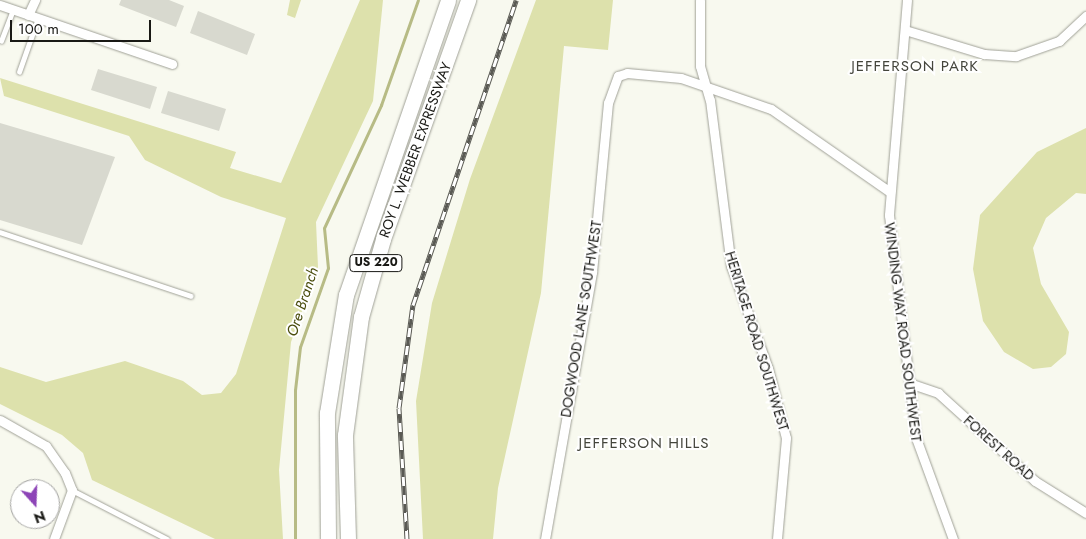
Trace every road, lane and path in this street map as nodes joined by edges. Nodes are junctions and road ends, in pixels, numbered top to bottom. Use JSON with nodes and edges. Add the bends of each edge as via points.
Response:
{"nodes":[{"id":1,"x":35,"y":0,"type":"edge"},
{"id":2,"x":448,"y":0,"type":"edge"},
{"id":3,"x":468,"y":0,"type":"edge"},
{"id":4,"x":700,"y":0,"type":"edge"},
{"id":5,"x":907,"y":0,"type":"edge"},
{"id":6,"x":0,"y":5,"type":"edge"},
{"id":7,"x":13,"y":10,"type":"junction"},
{"id":8,"x":28,"y":15,"type":"junction"},
{"id":9,"x":1086,"y":16,"type":"edge"},
{"id":10,"x":38,"y":18,"type":"junction"},
{"id":11,"x":905,"y":30,"type":"junction"},
{"id":12,"x":1,"y":41,"type":"dead end"},
{"id":13,"x":172,"y":64,"type":"dead end"},
{"id":14,"x":19,"y":72,"type":"dead end"},
{"id":15,"x":704,"y":84,"type":"junction"},
{"id":16,"x":890,"y":192,"type":"junction"},
{"id":17,"x":0,"y":232,"type":"edge"},
{"id":18,"x":191,"y":296,"type":"dead end"},
{"id":19,"x":912,"y":384,"type":"junction"},
{"id":20,"x":0,"y":420,"type":"edge"},
{"id":21,"x":72,"y":490,"type":"junction"},
{"id":22,"x":1086,"y":513,"type":"edge"},
{"id":23,"x":54,"y":539,"type":"edge"},
{"id":24,"x":167,"y":539,"type":"edge"},
{"id":25,"x":328,"y":539,"type":"edge"},
{"id":26,"x":348,"y":539,"type":"edge"},
{"id":27,"x":545,"y":539,"type":"edge"},
{"id":28,"x":777,"y":539,"type":"edge"},
{"id":29,"x":953,"y":539,"type":"edge"}],
"edges":[{"from":1,"to":8,"type":"street"},
{"from":2,"to":25,"type":"highway","name":"ROY L. WEBBER EXPRESSWAY","number":"US 220","via":[[346,295],[327,413]]},
{"from":3,"to":26,"type":"highway","name":"ROY L. WEBBER EXPRESSWAY","number":"US 220","via":[[383,239],[361,317],[345,435]]},
{"from":4,"to":15,"type":"street","name":"HERITAGE ROAD SOUTHWEST"},
{"from":5,"to":11,"type":"street","name":"WINDING WAY ROAD SOUTHWEST"},
{"from":6,"to":7,"type":"street"},
{"from":7,"to":8,"type":"street"},
{"from":7,"to":12,"type":"lane"},
{"from":8,"to":10,"type":"street"},
{"from":9,"to":11,"type":"street","via":[[1059,41],[1016,56],[984,54]]},
{"from":10,"to":13,"type":"street"},
{"from":10,"to":14,"type":"lane"},
{"from":11,"to":16,"type":"street","name":"WINDING WAY ROAD SOUTHWEST"},
{"from":15,"to":16,"type":"street","name":"DOGWOOD LANE SOUTHWEST","via":[[783,116]]},
{"from":15,"to":27,"type":"street","name":"DOGWOOD LANE SOUTHWEST","via":[[626,73],[613,82],[592,272]]},
{"from":15,"to":28,"type":"street","name":"HERITAGE ROAD SOUTHWEST","via":[[731,266],[768,368],[786,438]]},
{"from":16,"to":19,"type":"street","name":"WINDING WAY ROAD SOUTHWEST","via":[[892,249]]},
{"from":17,"to":18,"type":"lane"},
{"from":19,"to":22,"type":"street","name":"FOREST ROAD","via":[[938,393],[1040,485]]},
{"from":19,"to":29,"type":"street","name":"WINDING WAY ROAD SOUTHWEST","via":[[919,453]]},
{"from":20,"to":21,"type":"street","via":[[46,446],[60,462]]},
{"from":21,"to":23,"type":"street"},
{"from":21,"to":24,"type":"lane"}]}
